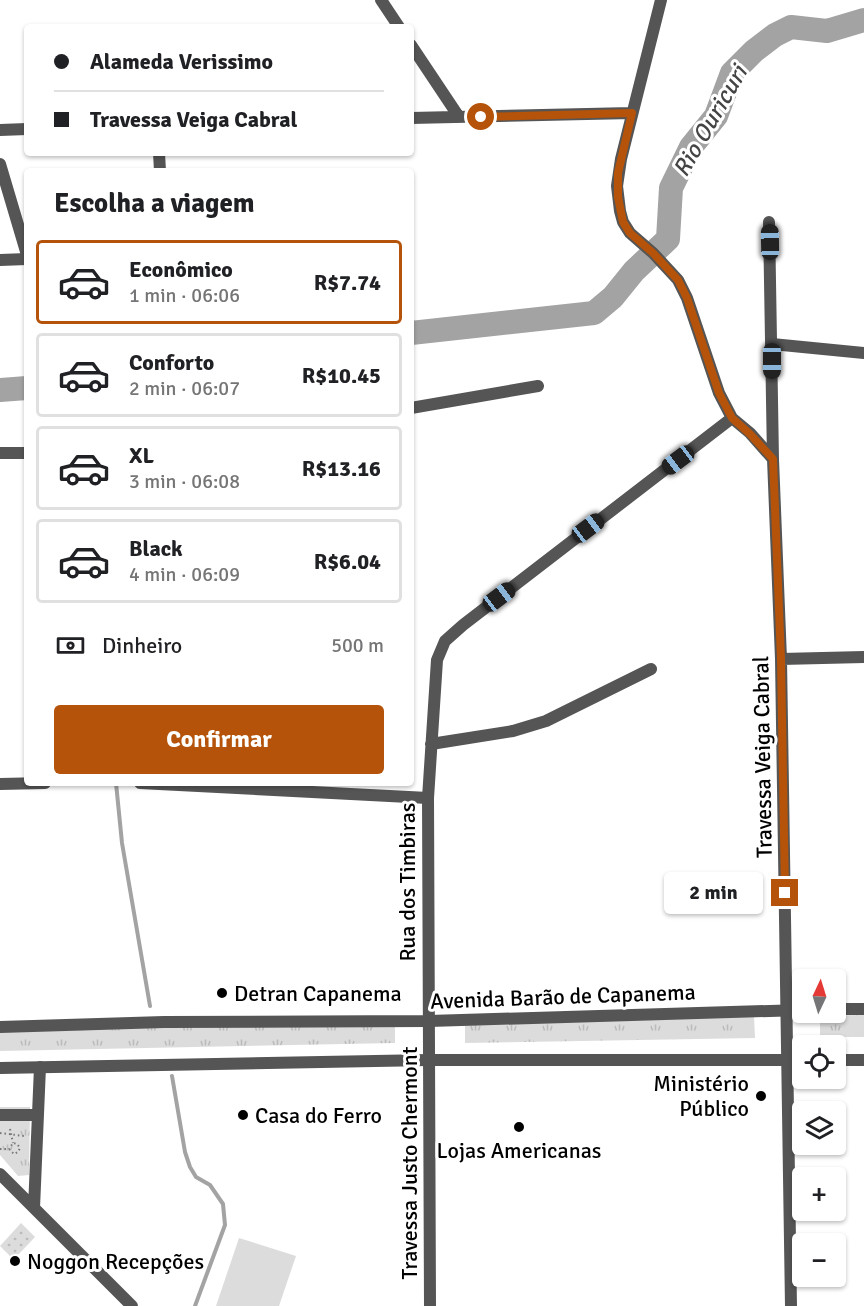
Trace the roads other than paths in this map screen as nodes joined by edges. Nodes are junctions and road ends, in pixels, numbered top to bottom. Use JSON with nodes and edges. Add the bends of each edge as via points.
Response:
{"nodes":[{"id":1,"x":381,"y":0,"type":"edge"},
{"id":2,"x":662,"y":0,"type":"edge"},
{"id":3,"x":397,"y":24,"type":"edge"},
{"id":4,"x":414,"y":50,"type":"edge"},
{"id":5,"x":632,"y":113,"type":"junction"},
{"id":6,"x":459,"y":117,"type":"junction"},
{"id":7,"x":414,"y":118,"type":"edge"},
{"id":8,"x":24,"y":129,"type":"edge"},
{"id":9,"x":0,"y":130,"type":"edge"},
{"id":10,"x":0,"y":164,"type":"edge"},
{"id":11,"x":769,"y":222,"type":"dead end"},
{"id":12,"x":24,"y":247,"type":"edge"},
{"id":13,"x":24,"y":257,"type":"edge"},
{"id":14,"x":0,"y":260,"type":"edge"},
{"id":15,"x":772,"y":344,"type":"junction"},
{"id":16,"x":864,"y":354,"type":"edge"},
{"id":17,"x":538,"y":386,"type":"dead end"},
{"id":18,"x":414,"y":407,"type":"edge"},
{"id":19,"x":732,"y":418,"type":"junction"},
{"id":20,"x":0,"y":453,"type":"edge"},
{"id":21,"x":24,"y":453,"type":"edge"},
{"id":22,"x":773,"y":459,"type":"junction"},
{"id":23,"x":864,"y":657,"type":"edge"},
{"id":24,"x":781,"y":659,"type":"junction"},
{"id":25,"x":651,"y":669,"type":"dead end"},
{"id":26,"x":430,"y":744,"type":"junction"},
{"id":27,"x":24,"y":783,"type":"edge"},
{"id":28,"x":0,"y":784,"type":"edge"},
{"id":29,"x":198,"y":786,"type":"edge"},
{"id":30,"x":428,"y":798,"type":"junction"},
{"id":31,"x":864,"y":1009,"type":"edge"},
{"id":32,"x":787,"y":1010,"type":"junction"},
{"id":33,"x":792,"y":1010,"type":"edge"},
{"id":34,"x":846,"y":1010,"type":"edge"},
{"id":35,"x":429,"y":1021,"type":"junction"},
{"id":36,"x":0,"y":1027,"type":"edge"},
{"id":37,"x":864,"y":1059,"type":"edge"},
{"id":38,"x":429,"y":1060,"type":"junction"},
{"id":39,"x":788,"y":1060,"type":"junction"},
{"id":40,"x":792,"y":1060,"type":"edge"},
{"id":41,"x":846,"y":1060,"type":"edge"},
{"id":42,"x":40,"y":1067,"type":"junction"},
{"id":43,"x":0,"y":1068,"type":"edge"},
{"id":44,"x":0,"y":1115,"type":"edge"},
{"id":45,"x":37,"y":1115,"type":"junction"},
{"id":46,"x":0,"y":1174,"type":"edge"},
{"id":47,"x":34,"y":1208,"type":"junction"},
{"id":48,"x":132,"y":1306,"type":"edge"},
{"id":49,"x":430,"y":1306,"type":"edge"},
{"id":50,"x":791,"y":1306,"type":"edge"}],
"edges":[{"from":1,"to":3,"type":"street"},
{"from":2,"to":5,"type":"street"},
{"from":4,"to":6,"type":"street"},
{"from":5,"to":6,"type":"street"},
{"from":5,"to":19,"type":"street","via":[[618,173],[623,222],[678,280]]},
{"from":6,"to":7,"type":"street"},
{"from":8,"to":9,"type":"street"},
{"from":10,"to":12,"type":"street"},
{"from":11,"to":15,"type":"street","name":"Travessa Veiga Cabral"},
{"from":13,"to":14,"type":"street"},
{"from":15,"to":16,"type":"street"},
{"from":15,"to":22,"type":"street","name":"Travessa Veiga Cabral"},
{"from":17,"to":18,"type":"street"},
{"from":19,"to":22,"type":"street"},
{"from":19,"to":26,"type":"street","name":"Rua dos Timbiras","via":[[445,641],[436,670]]},
{"from":20,"to":21,"type":"street"},
{"from":22,"to":24,"type":"street","name":"Travessa Veiga Cabral"},
{"from":23,"to":24,"type":"street"},
{"from":24,"to":32,"type":"street","name":"Travessa Veiga Cabral"},
{"from":25,"to":26,"type":"street","via":[[529,728]]},
{"from":26,"to":30,"type":"street","name":"Rua dos Timbiras"},
{"from":27,"to":28,"type":"street"},
{"from":29,"to":30,"type":"street"},
{"from":30,"to":35,"type":"street","name":"Rua dos Timbiras"},
{"from":31,"to":34,"type":"street"},
{"from":32,"to":33,"type":"street","name":"Avenida Barão de Capanema"},
{"from":32,"to":35,"type":"street","name":"Avenida Barão de Capanema"},
{"from":32,"to":39,"type":"street","name":"Travessa Veiga Cabral"},
{"from":35,"to":36,"type":"street","name":"Avenida Barão de Capanema"},
{"from":35,"to":38,"type":"street","name":"Travessa Justo Chermont"},
{"from":37,"to":41,"type":"street"},
{"from":38,"to":39,"type":"street"},
{"from":38,"to":42,"type":"street"},
{"from":38,"to":49,"type":"street","name":"Travessa Justo Chermont"},
{"from":39,"to":40,"type":"street"},
{"from":39,"to":50,"type":"street","name":"Travessa Veiga Cabral"},
{"from":42,"to":43,"type":"street"},
{"from":42,"to":45,"type":"street"},
{"from":44,"to":45,"type":"street"},
{"from":45,"to":47,"type":"street"},
{"from":46,"to":47,"type":"street"},
{"from":47,"to":48,"type":"street"}]}
